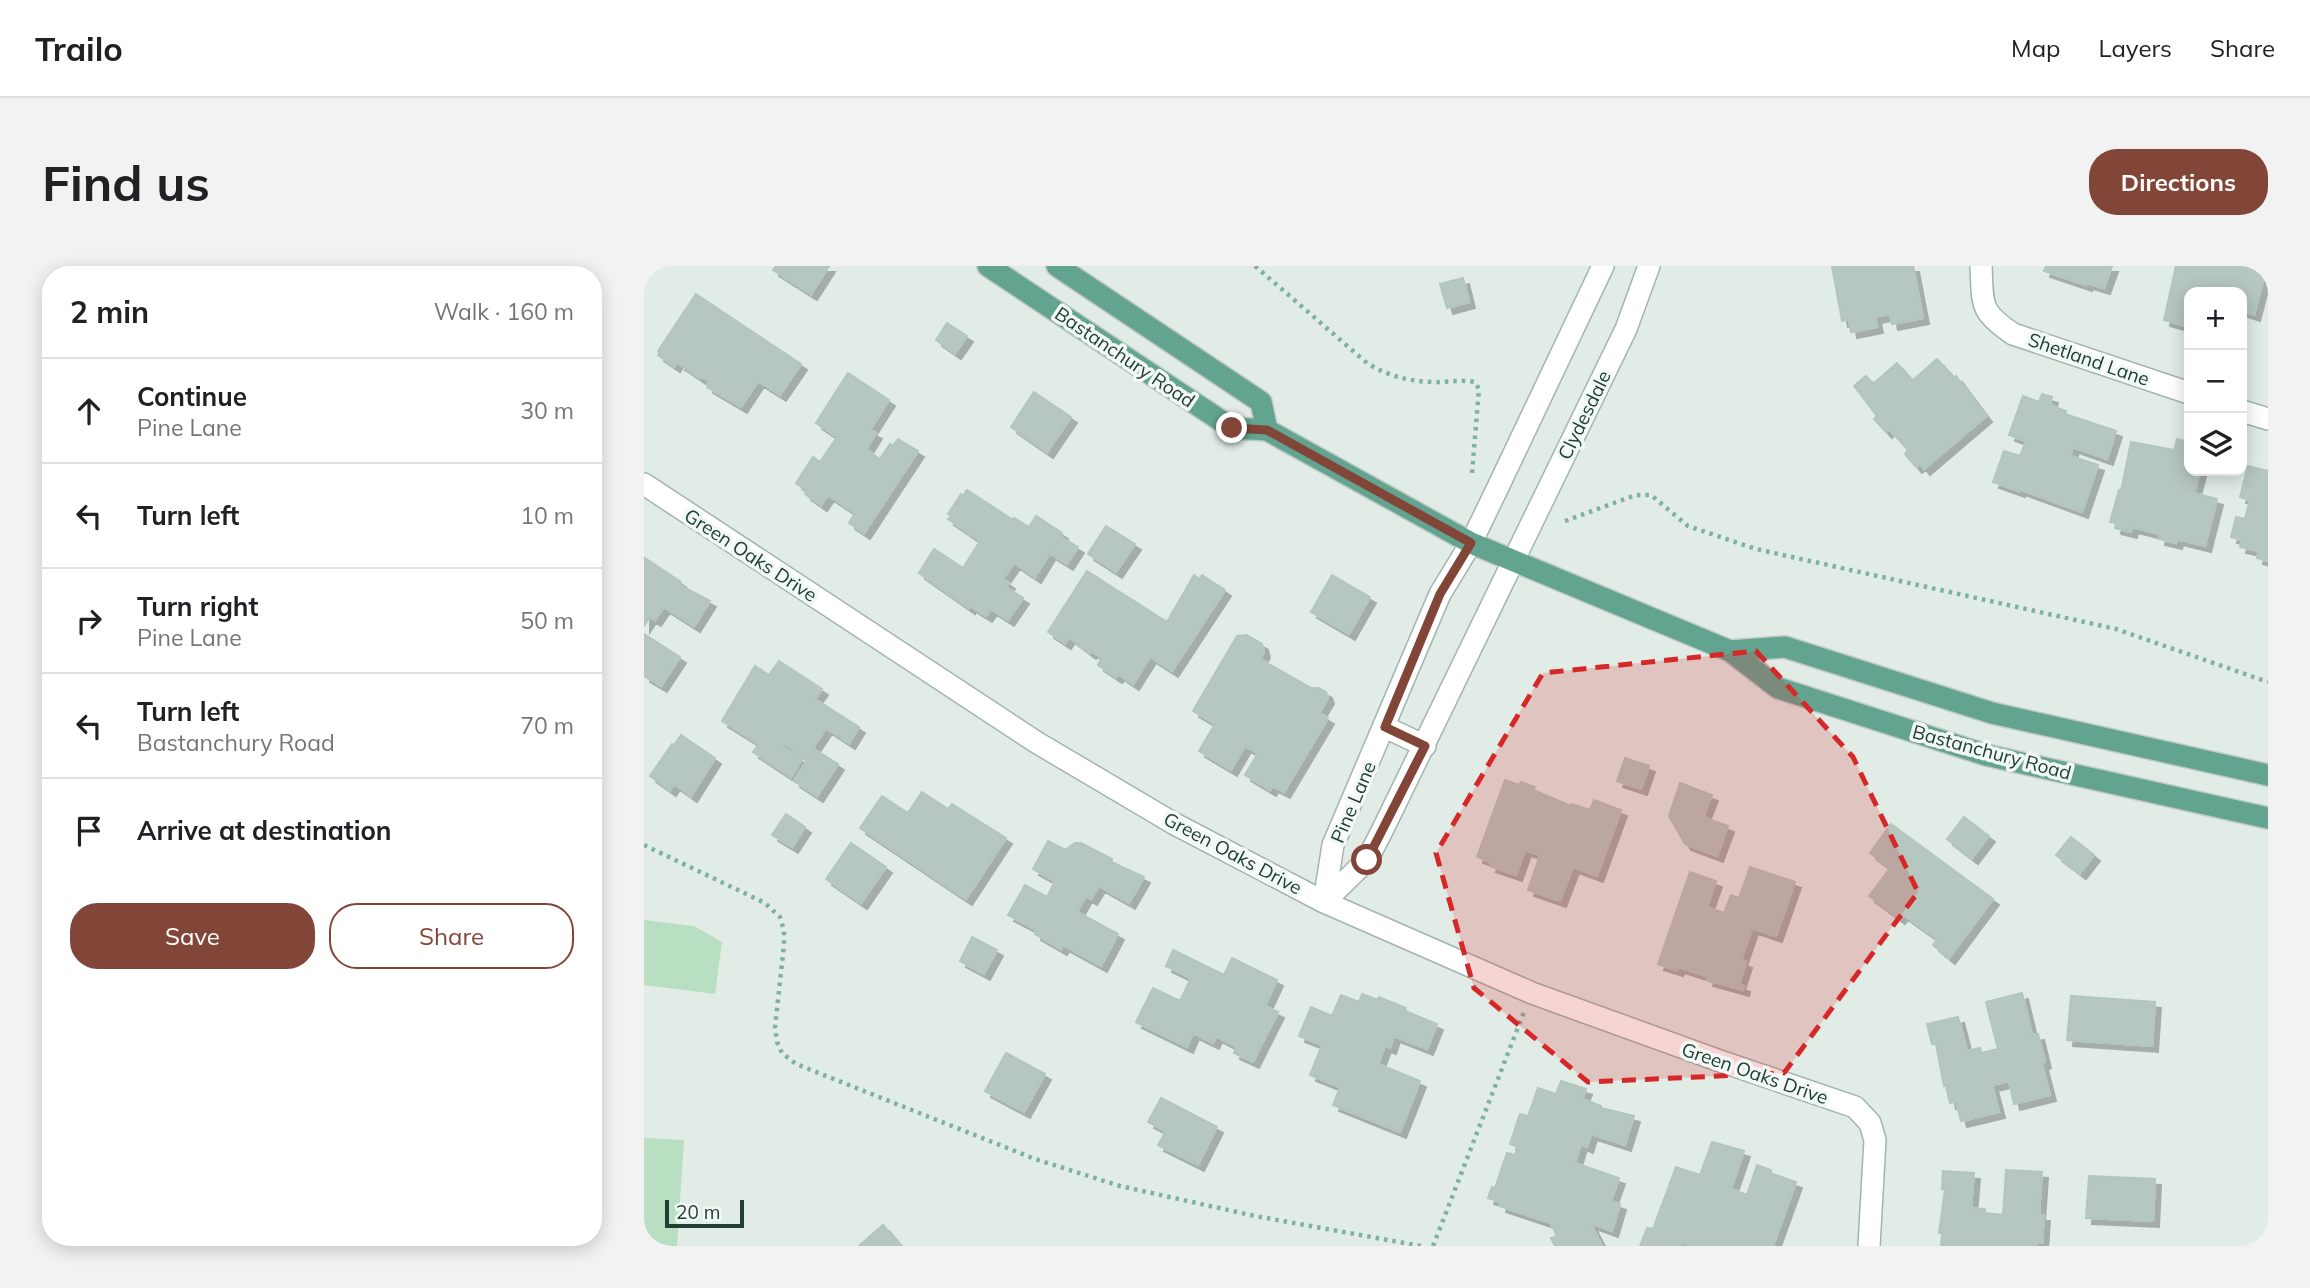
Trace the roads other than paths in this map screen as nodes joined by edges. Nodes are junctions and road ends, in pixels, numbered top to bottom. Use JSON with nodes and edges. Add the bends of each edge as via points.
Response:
{"nodes":[{"id":1,"x":988,"y":266,"type":"edge"},
{"id":2,"x":1058,"y":266,"type":"edge"},
{"id":3,"x":1603,"y":266,"type":"edge"},
{"id":4,"x":1649,"y":266,"type":"edge"},
{"id":5,"x":1981,"y":266,"type":"edge"},
{"id":6,"x":2184,"y":391,"type":"edge"},
{"id":7,"x":2247,"y":413,"type":"edge"},
{"id":8,"x":2268,"y":419,"type":"edge"},
{"id":9,"x":1267,"y":430,"type":"junction"},
{"id":10,"x":644,"y":484,"type":"edge"},
{"id":11,"x":1471,"y":543,"type":"junction"},
{"id":12,"x":1514,"y":562,"type":"junction"},
{"id":13,"x":1730,"y":652,"type":"junction"},
{"id":14,"x":1385,"y":727,"type":"junction"},
{"id":15,"x":1425,"y":746,"type":"junction"},
{"id":16,"x":2268,"y":775,"type":"edge"},
{"id":17,"x":2268,"y":818,"type":"edge"},
{"id":18,"x":1324,"y":902,"type":"junction"},
{"id":19,"x":1869,"y":1246,"type":"edge"}],
"edges":[{"from":1,"to":9,"type":"main road","name":"Bastanchury Road","via":[[1232,428]]},
{"from":2,"to":9,"type":"main road","name":"Bastanchury Road","via":[[1261,402]]},
{"from":3,"to":11,"type":"street"},
{"from":4,"to":12,"type":"street","name":"Clydesdale","via":[[1626,329]]},
{"from":5,"to":6,"type":"street","name":"Shetland Lane","via":[[1983,302],[1992,320],[2012,334]]},
{"from":7,"to":8,"type":"street"},
{"from":9,"to":11,"type":"main road","name":"Bastanchury Road"},
{"from":10,"to":18,"type":"street","name":"Green Oaks Drive","via":[[1037,742],[1173,823]]},
{"from":11,"to":12,"type":"main road","name":"Bastanchury Road"},
{"from":11,"to":14,"type":"street","name":"Pine Lane","via":[[1440,594]]},
{"from":12,"to":13,"type":"main road","name":"Bastanchury Road"},
{"from":12,"to":15,"type":"street","name":"Pine Lane"},
{"from":13,"to":16,"type":"main road","name":"Bastanchury Road","via":[[1785,647],[1992,713]]},
{"from":13,"to":17,"type":"main road","name":"Bastanchury Road","via":[[1778,688],[1986,755]]},
{"from":14,"to":15,"type":"street"},
{"from":14,"to":18,"type":"street","name":"Pine Lane","via":[[1333,845]]},
{"from":15,"to":18,"type":"street","name":"Pine Lane","via":[[1367,860]]},
{"from":18,"to":19,"type":"street","name":"Green Oaks Drive","via":[[1532,993],[1855,1107],[1870,1123],[1875,1140]]}]}
